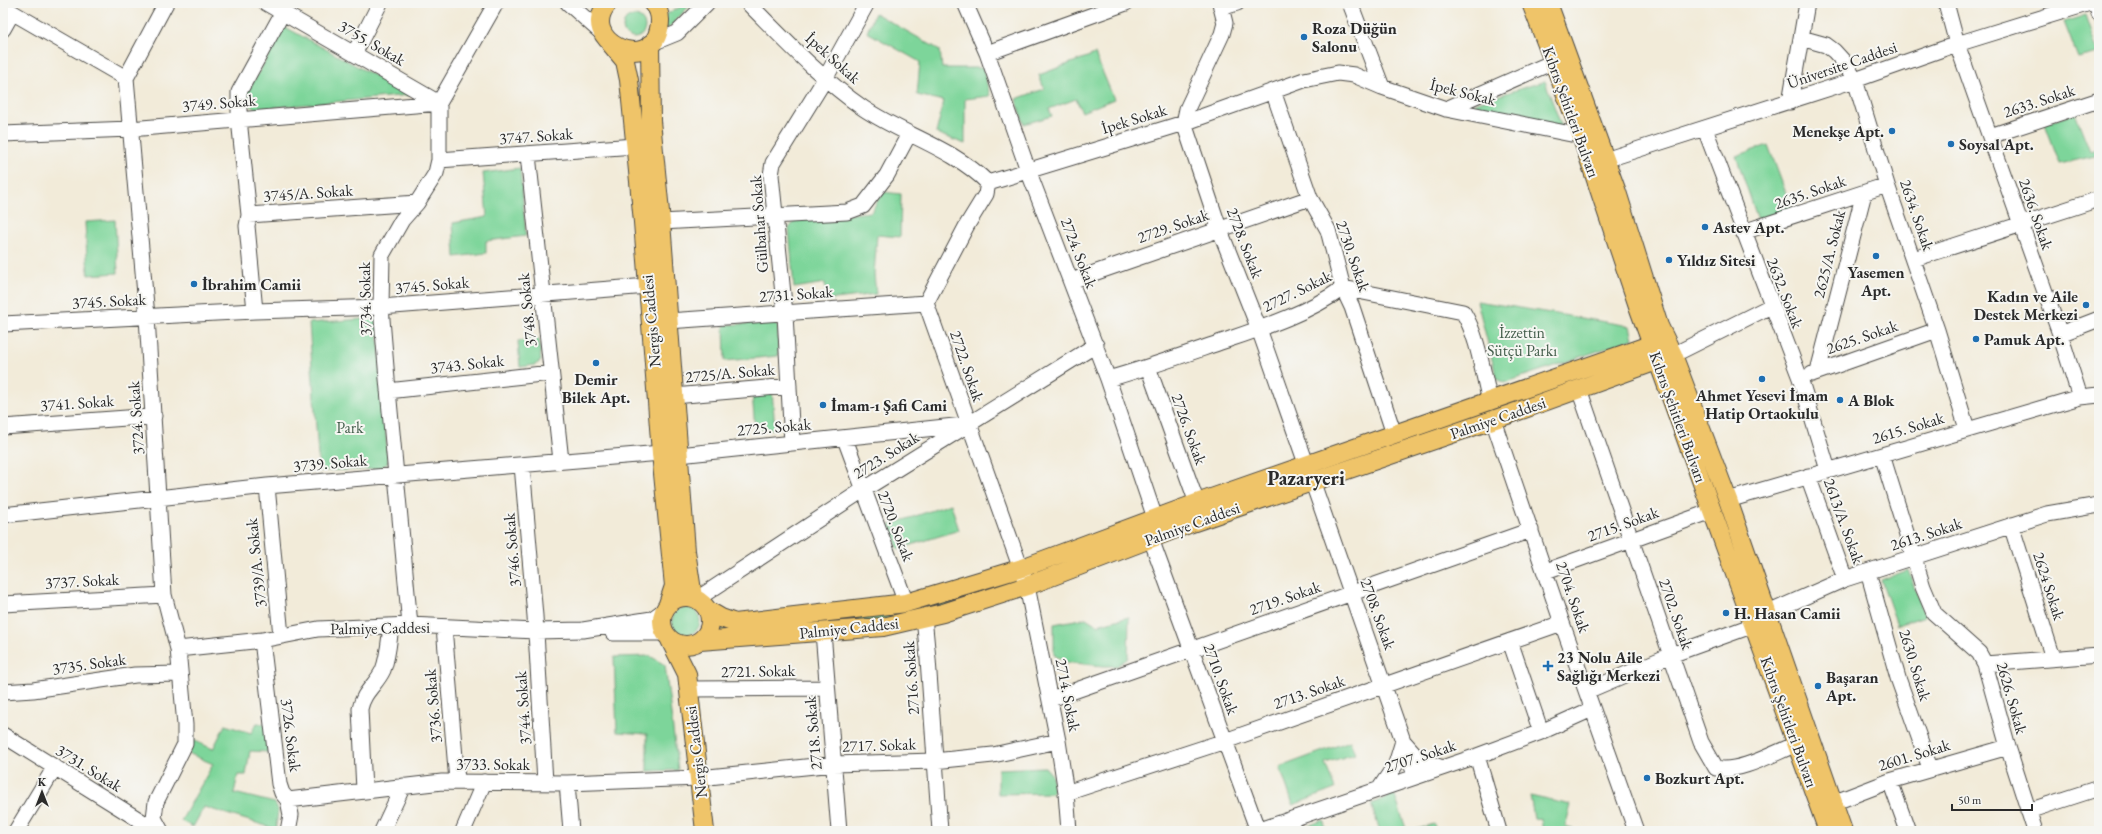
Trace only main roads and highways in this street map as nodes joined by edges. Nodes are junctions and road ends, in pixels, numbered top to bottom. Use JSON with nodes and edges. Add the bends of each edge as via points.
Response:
{"nodes":[{"id":1,"x":608,"y":3,"type":"edge"},
{"id":2,"x":653,"y":3,"type":"edge"},
{"id":3,"x":1531,"y":3,"type":"edge"},
{"id":4,"x":1548,"y":3,"type":"edge"},
{"id":5,"x":607,"y":39,"type":"junction"},
{"id":6,"x":650,"y":44,"type":"junction"},
{"id":7,"x":1662,"y":350,"type":"junction"},
{"id":8,"x":1308,"y":473,"type":"junction"},
{"id":9,"x":700,"y":602,"type":"junction"},
{"id":10,"x":666,"y":607,"type":"junction"},
{"id":11,"x":667,"y":636,"type":"junction"},
{"id":12,"x":699,"y":641,"type":"junction"},
{"id":13,"x":688,"y":682,"type":"junction"},
{"id":14,"x":705,"y":831,"type":"edge"},
{"id":15,"x":1828,"y":831,"type":"edge"},
{"id":16,"x":1843,"y":831,"type":"edge"}],
"edges":[{"from":1,"to":5,"type":"main road","via":[[602,15],[601,25]]},
{"from":2,"to":6,"type":"main road","via":[[659,14],[660,23],[658,32]]},
{"from":3,"to":7,"type":"main road","name":"Kıbrıs Şehitleri Bulvarı"},
{"from":4,"to":7,"type":"main road","name":"Kıbrıs Şehitleri Bulvarı","via":[[1605,160]]},
{"from":5,"to":6,"type":"main road","via":[[618,49],[628,51],[638,50]]},
{"from":5,"to":10,"type":"main road","name":"Nergis Caddesi","via":[[625,61],[635,146],[674,586]]},
{"from":6,"to":9,"type":"main road","name":"Nergis Caddesi","via":[[651,121],[686,551]]},
{"from":7,"to":8,"type":"main road","name":"Palmiye Caddesi","via":[[1490,401],[1394,434]]},
{"from":7,"to":8,"type":"main road","name":"Palmiye Caddesi","via":[[1579,389],[1493,420]]},
{"from":7,"to":15,"type":"main road","name":"Kıbrıs Şehitleri Bulvarı","via":[[1712,511]]},
{"from":7,"to":16,"type":"main road","name":"Kıbrıs Şehitleri Bulvarı","via":[[1728,500]]},
{"from":8,"to":9,"type":"main road","name":"Palmiye Caddesi","via":[[1197,503],[1022,568],[906,602],[735,623],[721,618]]},
{"from":8,"to":12,"type":"main road","name":"Palmiye Caddesi","via":[[1151,539],[1027,586],[924,617],[883,627]]},
{"from":9,"to":10,"type":"main road","via":[[681,596]]},
{"from":9,"to":12,"type":"main road","via":[[710,627]]},
{"from":10,"to":11,"type":"main road","via":[[662,626]]},
{"from":11,"to":12,"type":"main road","via":[[684,645]]},
{"from":11,"to":13,"type":"main road"},
{"from":12,"to":13,"type":"main road"},
{"from":13,"to":14,"type":"main road","name":"Nergis Caddesi"}]}
